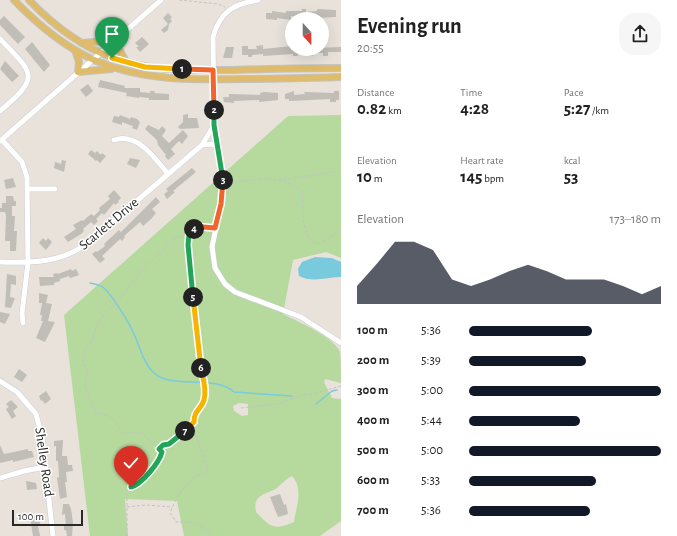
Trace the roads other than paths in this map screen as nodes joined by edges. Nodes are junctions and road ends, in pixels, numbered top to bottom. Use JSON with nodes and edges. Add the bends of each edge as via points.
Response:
{"nodes":[{"id":1,"x":14,"y":0,"type":"edge"},
{"id":2,"x":29,"y":0,"type":"edge"},
{"id":3,"x":161,"y":0,"type":"edge"},
{"id":4,"x":258,"y":0,"type":"edge"},
{"id":5,"x":0,"y":39,"type":"edge"},
{"id":6,"x":117,"y":39,"type":"junction"},
{"id":7,"x":82,"y":43,"type":"junction"},
{"id":8,"x":75,"y":50,"type":"junction"},
{"id":9,"x":101,"y":53,"type":"junction"},
{"id":10,"x":93,"y":59,"type":"junction"},
{"id":11,"x":126,"y":62,"type":"junction"},
{"id":12,"x":341,"y":68,"type":"edge"},
{"id":13,"x":120,"y":69,"type":"junction"},
{"id":14,"x":213,"y":70,"type":"junction"},
{"id":15,"x":78,"y":72,"type":"junction"},
{"id":16,"x":341,"y":77,"type":"edge"},
{"id":17,"x":213,"y":80,"type":"junction"},
{"id":18,"x":0,"y":111,"type":"edge"},
{"id":19,"x":214,"y":125,"type":"junction"},
{"id":20,"x":114,"y":140,"type":"dead end"},
{"id":21,"x":1,"y":141,"type":"edge"},
{"id":22,"x":202,"y":145,"type":"junction"},
{"id":23,"x":219,"y":146,"type":"junction"},
{"id":24,"x":168,"y":174,"type":"junction"},
{"id":25,"x":28,"y":189,"type":"junction"},
{"id":26,"x":55,"y":189,"type":"dead end"},
{"id":27,"x":0,"y":262,"type":"edge"},
{"id":28,"x":28,"y":263,"type":"junction"},
{"id":29,"x":23,"y":323,"type":"dead end"},
{"id":30,"x":341,"y":343,"type":"edge"},
{"id":31,"x":0,"y":382,"type":"edge"},
{"id":32,"x":45,"y":467,"type":"junction"},
{"id":33,"x":0,"y":478,"type":"edge"},
{"id":34,"x":53,"y":536,"type":"edge"}],
"edges":[{"from":1,"to":8,"type":"main road","via":[[43,28]]},
{"from":2,"to":7,"type":"main road","via":[[50,21]]},
{"from":3,"to":6,"type":"street"},
{"from":4,"to":14,"type":"street","via":[[236,5],[228,10],[216,27],[213,37]]},
{"from":5,"to":18,"type":"street","via":[[24,64],[29,75],[28,84],[24,89]]},
{"from":6,"to":7,"type":"main road"},
{"from":6,"to":9,"type":"street"},
{"from":6,"to":11,"type":"main road"},
{"from":7,"to":9,"type":"main road"},
{"from":8,"to":10,"type":"main road"},
{"from":8,"to":15,"type":"main road","via":[[79,62]]},
{"from":9,"to":10,"type":"street"},
{"from":9,"to":11,"type":"main road"},
{"from":10,"to":13,"type":"main road"},
{"from":10,"to":15,"type":"street"},
{"from":11,"to":14,"type":"main road","via":[[169,69]]},
{"from":12,"to":14,"type":"main road"},
{"from":13,"to":15,"type":"main road","via":[[104,68]]},
{"from":13,"to":17,"type":"main road","via":[[163,78]]},
{"from":14,"to":17,"type":"street"},
{"from":15,"to":21,"type":"street"},
{"from":16,"to":17,"type":"main road"},
{"from":17,"to":19,"type":"street"},
{"from":19,"to":22,"type":"street","name":"Scarlett Drive"},
{"from":19,"to":23,"type":"street"},
{"from":20,"to":24,"type":"street","via":[[121,138],[139,144]]},
{"from":21,"to":25,"type":"street","via":[[24,167]]},
{"from":22,"to":23,"type":"street"},
{"from":22,"to":24,"type":"street","name":"Scarlett Drive"},
{"from":23,"to":30,"type":"street","via":[[223,182],[212,247],[214,262],[221,278],[229,288],[252,300],[302,317]]},
{"from":24,"to":28,"type":"street","name":"Scarlett Drive","via":[[77,251],[53,261]]},
{"from":25,"to":26,"type":"street"},
{"from":25,"to":28,"type":"street"},
{"from":27,"to":28,"type":"street","name":"Scarlett Drive"},
{"from":28,"to":29,"type":"street"},
{"from":31,"to":32,"type":"street","name":"Shelley Road","via":[[18,392],[36,414],[42,436]]},
{"from":32,"to":33,"type":"street"},
{"from":32,"to":34,"type":"street","name":"Shelley Road"}]}
